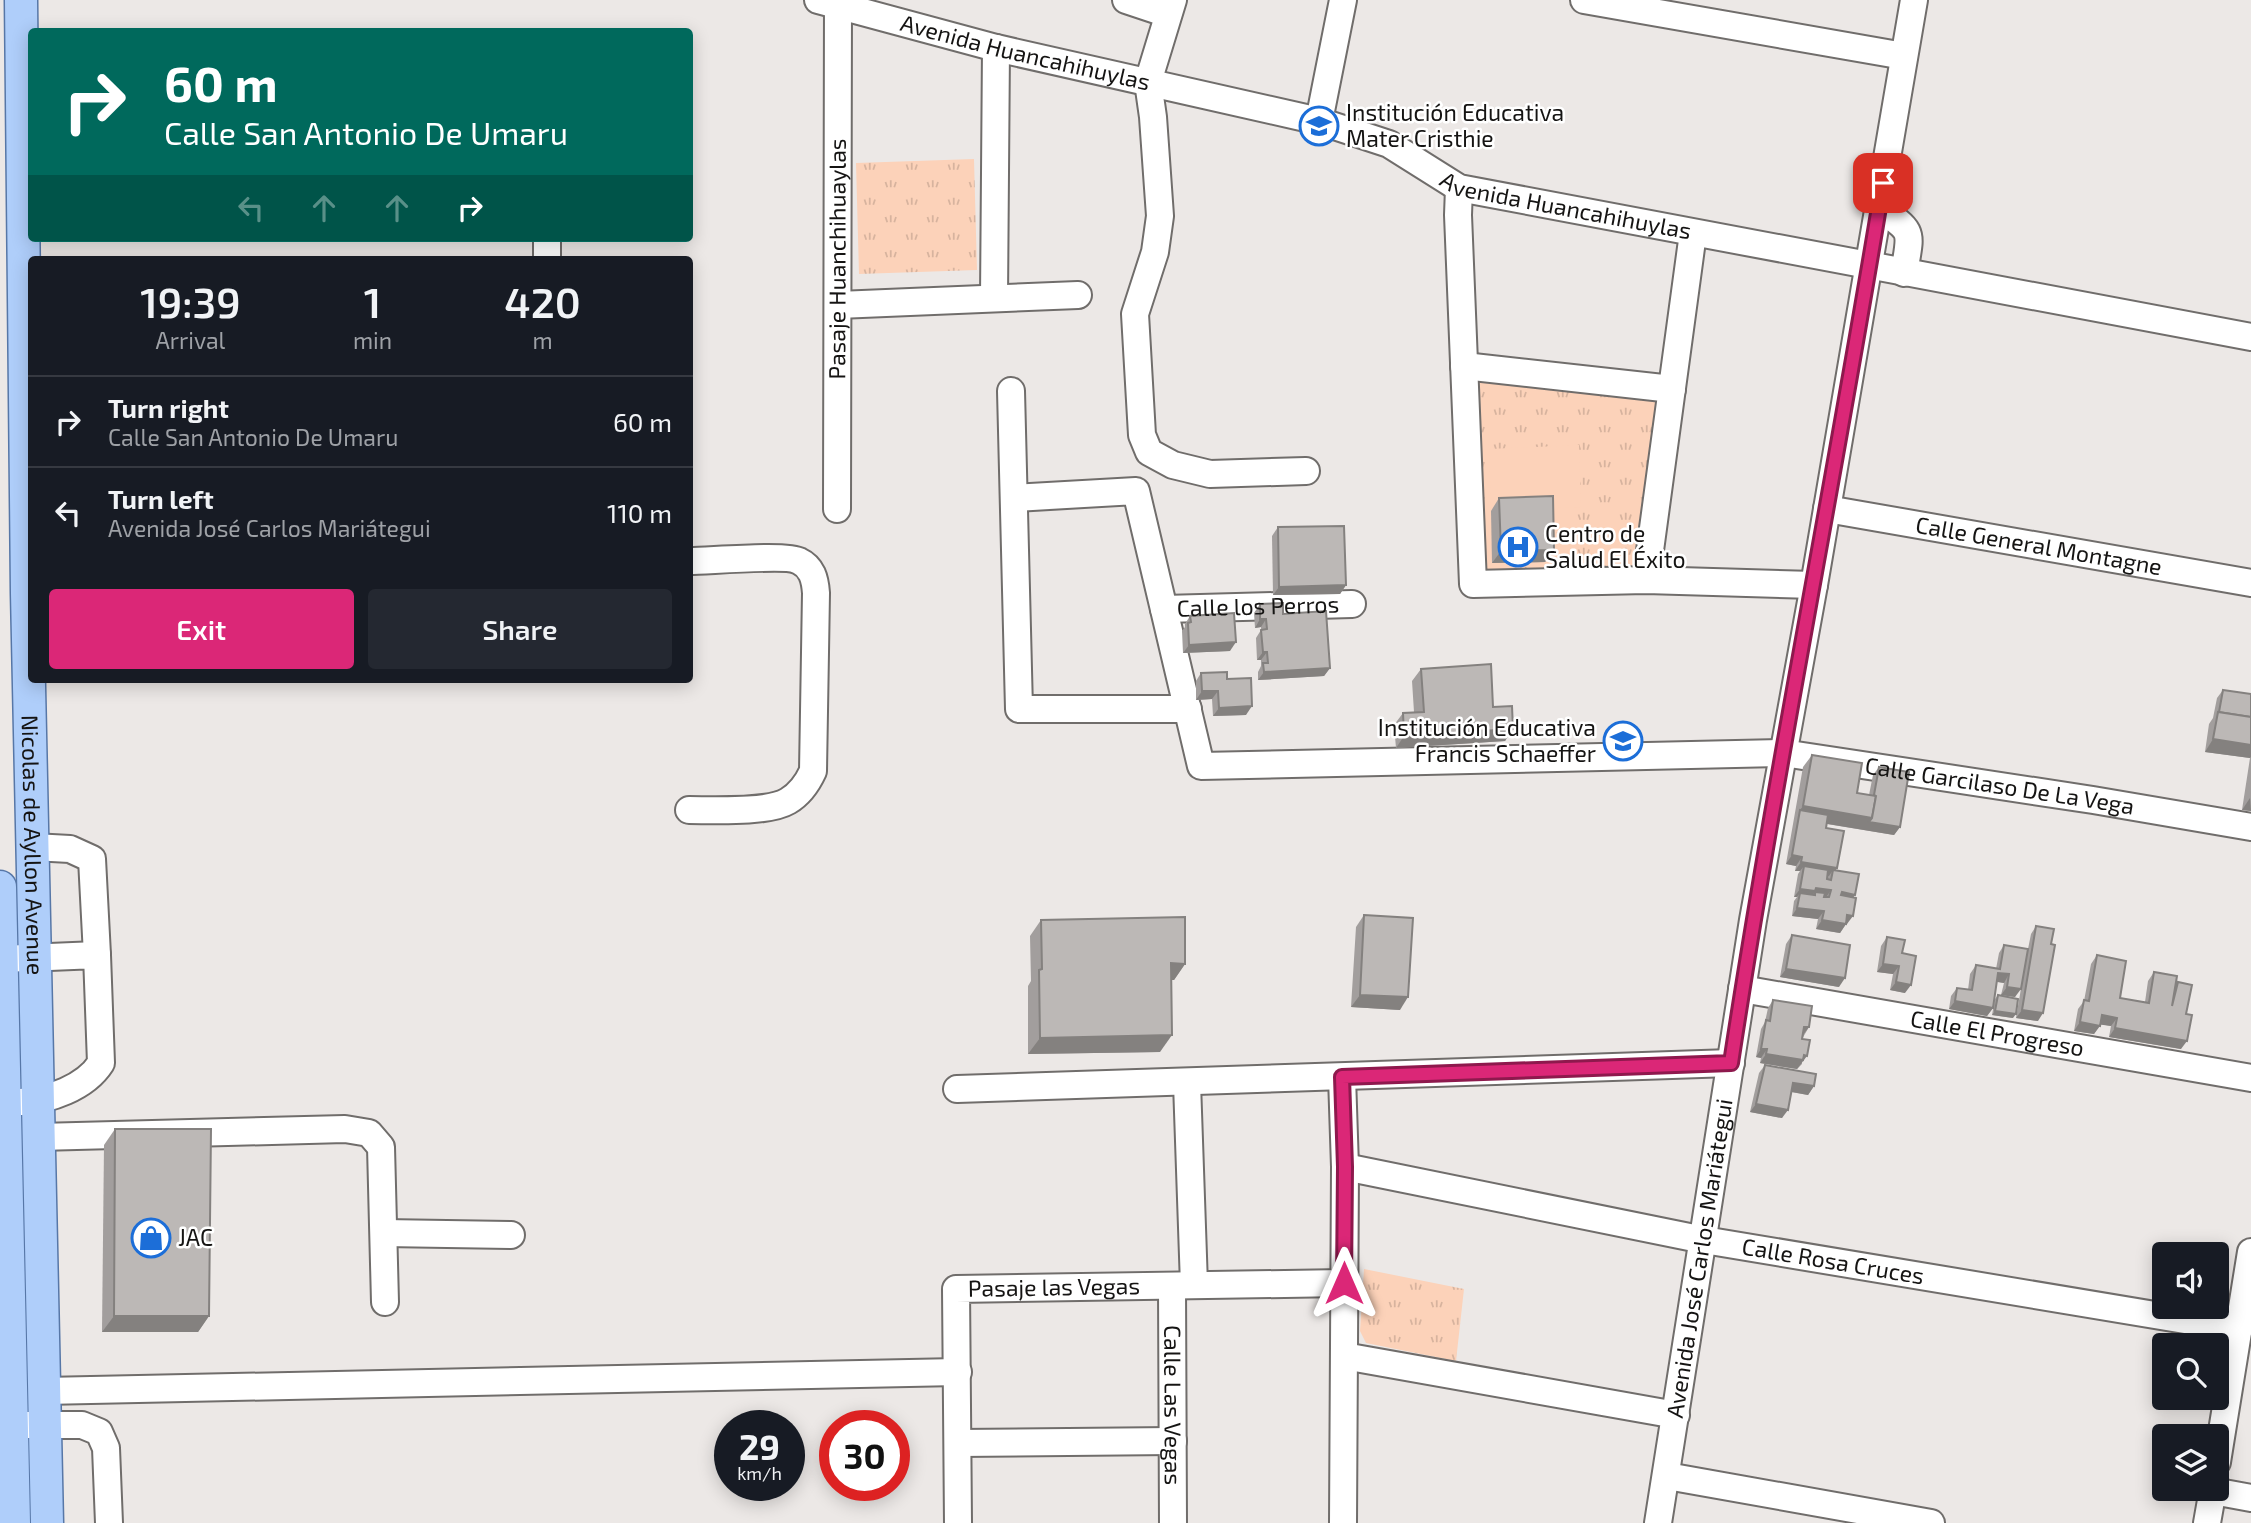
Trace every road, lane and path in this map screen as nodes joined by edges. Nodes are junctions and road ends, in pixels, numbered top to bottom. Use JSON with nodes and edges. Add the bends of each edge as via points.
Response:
{"nodes":[{"id":1,"x":21,"y":0,"type":"edge"},
{"id":2,"x":1126,"y":0,"type":"edge"},
{"id":3,"x":1343,"y":0,"type":"edge"},
{"id":4,"x":1584,"y":0,"type":"edge"},
{"id":5,"x":1914,"y":0,"type":"edge"},
{"id":6,"x":831,"y":2,"type":"edge"},
{"id":7,"x":1171,"y":7,"type":"edge"},
{"id":8,"x":996,"y":48,"type":"junction"},
{"id":9,"x":1904,"y":56,"type":"junction"},
{"id":10,"x":1148,"y":82,"type":"junction"},
{"id":11,"x":1319,"y":121,"type":"junction"},
{"id":12,"x":1459,"y":188,"type":"junction"},
{"id":13,"x":1879,"y":208,"type":"junction"},
{"id":14,"x":1693,"y":233,"type":"junction"},
{"id":15,"x":1869,"y":266,"type":"junction"},
{"id":16,"x":1904,"y":273,"type":"junction"},
{"id":17,"x":1078,"y":295,"type":"dead end"},
{"id":18,"x":994,"y":298,"type":"junction"},
{"id":19,"x":838,"y":305,"type":"junction"},
{"id":20,"x":2251,"y":337,"type":"edge"},
{"id":21,"x":1464,"y":366,"type":"junction"},
{"id":22,"x":1672,"y":389,"type":"junction"},
{"id":23,"x":1011,"y":391,"type":"dead end"},
{"id":24,"x":1306,"y":471,"type":"dead end"},
{"id":25,"x":1014,"y":498,"type":"junction"},
{"id":26,"x":837,"y":509,"type":"dead end"},
{"id":27,"x":1827,"y":509,"type":"junction"},
{"id":28,"x":693,"y":561,"type":"edge"},
{"id":29,"x":1646,"y":580,"type":"junction"},
{"id":30,"x":2251,"y":583,"type":"edge"},
{"id":31,"x":1814,"y":585,"type":"junction"},
{"id":32,"x":1352,"y":604,"type":"dead end"},
{"id":33,"x":22,"y":607,"type":"edge"},
{"id":34,"x":1164,"y":610,"type":"junction"},
{"id":35,"x":1188,"y":709,"type":"junction"},
{"id":36,"x":1783,"y":753,"type":"junction"},
{"id":37,"x":689,"y":810,"type":"dead end"},
{"id":38,"x":2251,"y":827,"type":"edge"},
{"id":39,"x":33,"y":846,"type":"junction"},
{"id":40,"x":0,"y":887,"type":"edge"},
{"id":41,"x":97,"y":955,"type":"junction"},
{"id":42,"x":35,"y":957,"type":"junction"},
{"id":43,"x":2,"y":959,"type":"junction"},
{"id":44,"x":1742,"y":989,"type":"junction"},
{"id":45,"x":1731,"y":1063,"type":"junction"},
{"id":46,"x":1342,"y":1077,"type":"junction"},
{"id":47,"x":2251,"y":1078,"type":"edge"},
{"id":48,"x":1187,"y":1083,"type":"junction"},
{"id":49,"x":957,"y":1089,"type":"dead end"},
{"id":50,"x":38,"y":1101,"type":"junction"},
{"id":51,"x":5,"y":1103,"type":"junction"},
{"id":52,"x":39,"y":1137,"type":"junction"},
{"id":53,"x":1345,"y":1167,"type":"junction"},
{"id":54,"x":384,"y":1233,"type":"junction"},
{"id":55,"x":512,"y":1235,"type":"dead end"},
{"id":56,"x":1704,"y":1240,"type":"junction"},
{"id":57,"x":2251,"y":1252,"type":"edge"},
{"id":58,"x":1344,"y":1283,"type":"junction"},
{"id":59,"x":1183,"y":1286,"type":"junction"},
{"id":60,"x":2248,"y":1288,"type":"edge"},
{"id":61,"x":386,"y":1302,"type":"dead end"},
{"id":62,"x":2239,"y":1329,"type":"junction"},
{"id":63,"x":1344,"y":1356,"type":"junction"},
{"id":64,"x":958,"y":1373,"type":"junction"},
{"id":65,"x":44,"y":1391,"type":"junction"},
{"id":66,"x":1675,"y":1415,"type":"junction"},
{"id":67,"x":2223,"y":1424,"type":"edge"},
{"id":68,"x":11,"y":1425,"type":"junction"},
{"id":69,"x":45,"y":1425,"type":"junction"},
{"id":70,"x":1173,"y":1441,"type":"junction"},
{"id":71,"x":958,"y":1443,"type":"junction"},
{"id":72,"x":1667,"y":1476,"type":"junction"},
{"id":73,"x":2229,"y":1493,"type":"edge"},
{"id":74,"x":2251,"y":1497,"type":"edge"},
{"id":75,"x":2211,"y":1501,"type":"edge"},
{"id":76,"x":14,"y":1523,"type":"edge"},
{"id":77,"x":47,"y":1523,"type":"edge"},
{"id":78,"x":109,"y":1523,"type":"edge"},
{"id":79,"x":958,"y":1523,"type":"edge"},
{"id":80,"x":1173,"y":1523,"type":"edge"},
{"id":81,"x":1343,"y":1523,"type":"edge"},
{"id":82,"x":1658,"y":1523,"type":"edge"},
{"id":83,"x":1931,"y":1523,"type":"edge"},
{"id":84,"x":2207,"y":1523,"type":"edge"}],
"edges":[{"from":1,"to":33,"type":"main road","name":"Nicolas de Ayllon Avenue"},
{"from":2,"to":7,"type":"street"},
{"from":3,"to":11,"type":"street"},
{"from":4,"to":9,"type":"street"},
{"from":5,"to":9,"type":"street","name":"Avenida José Carlos Mariátegui"},
{"from":6,"to":8,"type":"street","name":"Avenida Huancahihuylas"},
{"from":6,"to":19,"type":"street","name":"Pasaje Huanchihuaylas"},
{"from":7,"to":10,"type":"street"},
{"from":8,"to":10,"type":"street","name":"Avenida Huancahihuylas"},
{"from":8,"to":18,"type":"street"},
{"from":9,"to":13,"type":"street","name":"Avenida José Carlos Mariátegui"},
{"from":10,"to":11,"type":"street","name":"Avenida Huancahihuylas"},
{"from":10,"to":24,"type":"street","via":[[1160,216],[1155,252],[1135,314],[1142,435],[1149,452],[1173,465],[1210,474]]},
{"from":11,"to":12,"type":"street","name":"Avenida Huancahihuylas","via":[[1389,145]]},
{"from":12,"to":14,"type":"street","name":"Avenida Huancahihuylas"},
{"from":12,"to":21,"type":"street"},
{"from":13,"to":15,"type":"street","name":"Avenida José Carlos Mariátegui"},
{"from":13,"to":16,"type":"street","via":[[1908,230]]},
{"from":14,"to":15,"type":"street","name":"Avenida Huancahihuylas"},
{"from":14,"to":22,"type":"street"},
{"from":15,"to":16,"type":"street","name":"Avenida Huancahihuylas"},
{"from":15,"to":27,"type":"street","name":"Avenida José Carlos Mariátegui"},
{"from":16,"to":20,"type":"street","name":"Avenida Huancahihuylas"},
{"from":17,"to":18,"type":"street"},
{"from":18,"to":19,"type":"street"},
{"from":19,"to":26,"type":"street","name":"Pasaje Huanchihuaylas"},
{"from":21,"to":22,"type":"street"},
{"from":21,"to":29,"type":"street","via":[[1473,584]]},
{"from":22,"to":29,"type":"street"},
{"from":23,"to":25,"type":"street"},
{"from":25,"to":34,"type":"street","via":[[1136,491]]},
{"from":25,"to":35,"type":"street","via":[[1019,709]]},
{"from":27,"to":30,"type":"street","name":"Calle General Montagne"},
{"from":27,"to":31,"type":"street","name":"Avenida José Carlos Mariátegui"},
{"from":28,"to":37,"type":"street","via":[[792,558],[814,576],[816,593],[813,771],[808,782],[779,806]]},
{"from":29,"to":31,"type":"street"},
{"from":31,"to":36,"type":"street","name":"Avenida José Carlos Mariátegui"},
{"from":32,"to":34,"type":"street","name":"Calle los Perros"},
{"from":33,"to":39,"type":"main road","name":"Nicolas de Ayllon Avenue"},
{"from":34,"to":35,"type":"street"},
{"from":35,"to":36,"type":"street","name":"Calle Garcilaso De La Vega","via":[[1202,766]]},
{"from":36,"to":38,"type":"street","name":"Calle Garcilaso De La Vega"},
{"from":36,"to":44,"type":"street","name":"Avenida José Carlos Mariátegui"},
{"from":39,"to":41,"type":"street","via":[[70,849],[92,859]]},
{"from":39,"to":42,"type":"main road","name":"Nicolas de Ayllon Avenue"},
{"from":40,"to":43,"type":"main road","name":"Nicolas de Ayllon Avenue"},
{"from":41,"to":42,"type":"street"},
{"from":41,"to":50,"type":"street","via":[[101,1063],[82,1083]]},
{"from":42,"to":43,"type":"street"},
{"from":42,"to":50,"type":"main road","name":"Nicolas de Ayllon Avenue"},
{"from":43,"to":51,"type":"main road","name":"Nicolas de Ayllon Avenue"},
{"from":44,"to":45,"type":"street","name":"Avenida José Carlos Mariátegui"},
{"from":44,"to":47,"type":"street","name":"Calle El Progreso"},
{"from":45,"to":46,"type":"street"},
{"from":45,"to":56,"type":"street","name":"Avenida José Carlos Mariátegui"},
{"from":46,"to":48,"type":"street"},
{"from":46,"to":53,"type":"street"},
{"from":48,"to":49,"type":"street"},
{"from":48,"to":59,"type":"street","name":"Calle Las Vegas"},
{"from":50,"to":51,"type":"street"},
{"from":50,"to":52,"type":"main road","name":"Nicolas de Ayllon Avenue"},
{"from":51,"to":68,"type":"main road","name":"Nicolas de Ayllon Avenue"},
{"from":52,"to":54,"type":"street","via":[[345,1129],[369,1133],[381,1147]]},
{"from":52,"to":65,"type":"main road","name":"Nicolas de Ayllon Avenue"},
{"from":53,"to":56,"type":"street","name":"Calle Rosa Cruces"},
{"from":53,"to":58,"type":"street"},
{"from":54,"to":55,"type":"street"},
{"from":54,"to":61,"type":"street"},
{"from":56,"to":62,"type":"street","name":"Calle Rosa Cruces"},
{"from":56,"to":66,"type":"street","name":"Avenida José Carlos Mariátegui"},
{"from":57,"to":60,"type":"street"},
{"from":58,"to":59,"type":"street","name":"Pasaje las Vegas"},
{"from":58,"to":63,"type":"street"},
{"from":59,"to":64,"type":"street","name":"Pasaje las Vegas","via":[[956,1289]]},
{"from":59,"to":70,"type":"street","name":"Calle Las Vegas"},
{"from":60,"to":62,"type":"street"},
{"from":62,"to":67,"type":"street"},
{"from":63,"to":66,"type":"street"},
{"from":63,"to":81,"type":"street"},
{"from":64,"to":65,"type":"street"},
{"from":64,"to":71,"type":"street","name":"Pasaje las Vegas"},
{"from":65,"to":69,"type":"main road","name":"Nicolas de Ayllon Avenue"},
{"from":66,"to":72,"type":"street","name":"Avenida José Carlos Mariátegui"},
{"from":68,"to":69,"type":"street"},
{"from":68,"to":76,"type":"main road","name":"Nicolas de Ayllon Avenue"},
{"from":69,"to":77,"type":"main road","name":"Nicolas de Ayllon Avenue"},
{"from":69,"to":78,"type":"street","via":[[82,1425],[99,1432],[106,1448]]},
{"from":70,"to":71,"type":"street"},
{"from":70,"to":80,"type":"street","name":"Calle Las Vegas"},
{"from":71,"to":79,"type":"street","name":"Pasaje las Vegas"},
{"from":72,"to":82,"type":"street","name":"Avenida José Carlos Mariátegui"},
{"from":72,"to":83,"type":"street"},
{"from":73,"to":74,"type":"street"},
{"from":75,"to":84,"type":"street"}]}
